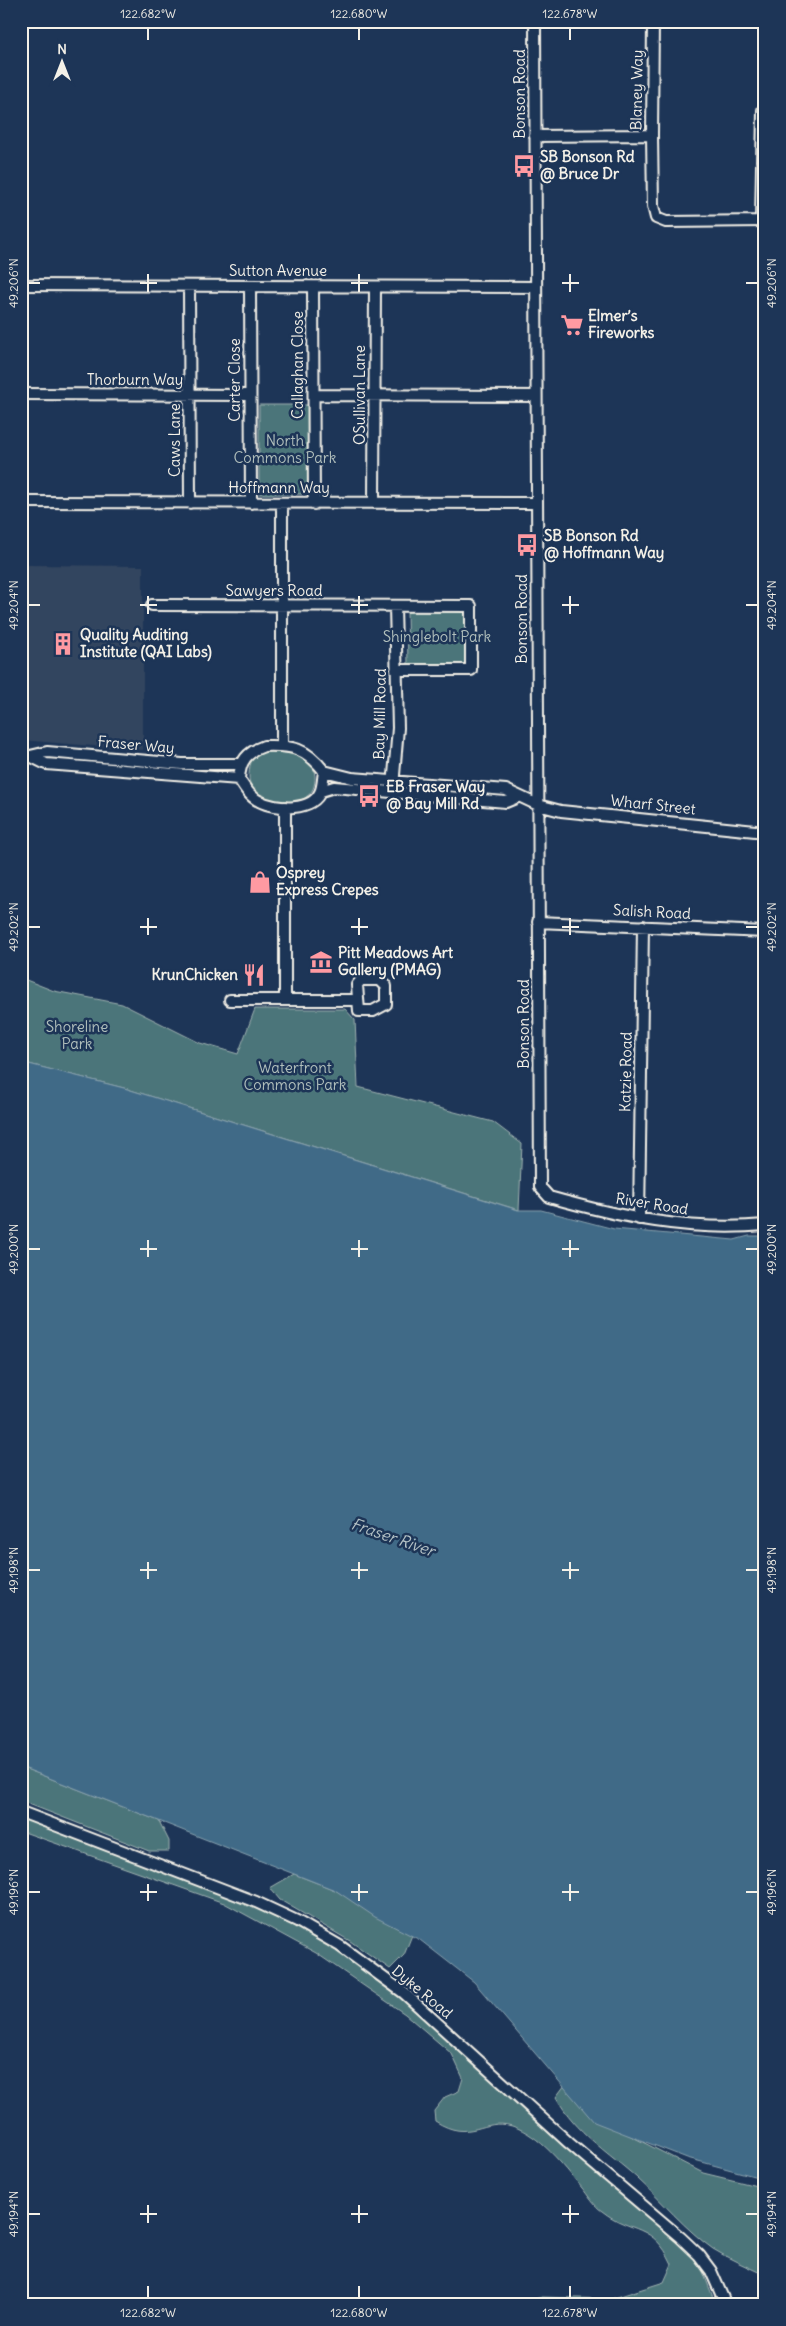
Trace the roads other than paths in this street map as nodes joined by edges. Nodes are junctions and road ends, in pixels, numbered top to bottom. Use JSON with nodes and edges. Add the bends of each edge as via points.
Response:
{"nodes":[{"id":1,"x":535,"y":21,"type":"edge"},
{"id":2,"x":653,"y":21,"type":"edge"},
{"id":3,"x":765,"y":110,"type":"edge"},
{"id":4,"x":652,"y":135,"type":"junction"},
{"id":5,"x":534,"y":136,"type":"junction"},
{"id":6,"x":763,"y":222,"type":"edge"},
{"id":7,"x":21,"y":285,"type":"edge"},
{"id":8,"x":190,"y":286,"type":"junction"},
{"id":9,"x":250,"y":286,"type":"junction"},
{"id":10,"x":313,"y":286,"type":"junction"},
{"id":11,"x":374,"y":286,"type":"junction"},
{"id":12,"x":535,"y":286,"type":"junction"},
{"id":13,"x":21,"y":394,"type":"edge"},
{"id":14,"x":189,"y":395,"type":"junction"},
{"id":15,"x":250,"y":395,"type":"junction"},
{"id":16,"x":314,"y":395,"type":"junction"},
{"id":17,"x":375,"y":395,"type":"junction"},
{"id":18,"x":536,"y":396,"type":"junction"},
{"id":19,"x":21,"y":502,"type":"edge"},
{"id":20,"x":374,"y":503,"type":"junction"},
{"id":21,"x":536,"y":503,"type":"junction"},
{"id":22,"x":190,"y":504,"type":"junction"},
{"id":23,"x":251,"y":504,"type":"junction"},
{"id":24,"x":282,"y":504,"type":"junction"},
{"id":25,"x":314,"y":504,"type":"junction"},
{"id":26,"x":152,"y":605,"type":"dead end"},
{"id":27,"x":283,"y":606,"type":"junction"},
{"id":28,"x":395,"y":606,"type":"junction"},
{"id":29,"x":396,"y":670,"type":"junction"},
{"id":30,"x":282,"y":746,"type":"junction"},
{"id":31,"x":26,"y":756,"type":"edge"},
{"id":32,"x":240,"y":764,"type":"junction"},
{"id":33,"x":324,"y":771,"type":"junction"},
{"id":34,"x":239,"y":778,"type":"junction"},
{"id":35,"x":394,"y":787,"type":"junction"},
{"id":36,"x":321,"y":791,"type":"junction"},
{"id":37,"x":538,"y":805,"type":"junction"},
{"id":38,"x":285,"y":807,"type":"junction"},
{"id":39,"x":765,"y":832,"type":"edge"},
{"id":40,"x":538,"y":922,"type":"junction"},
{"id":41,"x":643,"y":926,"type":"junction"},
{"id":42,"x":765,"y":932,"type":"edge"},
{"id":43,"x":230,"y":1000,"type":"dead end"},
{"id":44,"x":285,"y":1000,"type":"junction"},
{"id":45,"x":357,"y":1000,"type":"dead end"},
{"id":46,"x":540,"y":1188,"type":"joint"},
{"id":47,"x":638,"y":1219,"type":"junction"},
{"id":48,"x":765,"y":1226,"type":"edge"},
{"id":49,"x":21,"y":1812,"type":"edge"},
{"id":50,"x":726,"y":2305,"type":"edge"}],
"edges":[{"from":1,"to":5,"type":"street","name":"Bonson Road"},
{"from":2,"to":4,"type":"street","name":"Blaney Way"},
{"from":3,"to":6,"type":"street"},
{"from":4,"to":5,"type":"street"},
{"from":4,"to":6,"type":"street","name":"Blaney Way","via":[[656,218],[666,222]]},
{"from":5,"to":12,"type":"street","name":"Bonson Road"},
{"from":7,"to":8,"type":"street","name":"Sutton Avenue"},
{"from":8,"to":9,"type":"street","name":"Sutton Avenue"},
{"from":8,"to":14,"type":"street","name":"Caws Lane"},
{"from":9,"to":10,"type":"street","name":"Sutton Avenue"},
{"from":9,"to":15,"type":"street","name":"Carter Close"},
{"from":10,"to":11,"type":"street","name":"Sutton Avenue"},
{"from":10,"to":16,"type":"street","name":"Callaghan Close"},
{"from":11,"to":12,"type":"street","name":"Sutton Avenue"},
{"from":11,"to":17,"type":"street","name":"OSullivan Lane"},
{"from":12,"to":18,"type":"street","name":"Bonson Road"},
{"from":13,"to":14,"type":"street","name":"Thorburn Way"},
{"from":14,"to":15,"type":"street","name":"Thorburn Way"},
{"from":14,"to":22,"type":"street","name":"Caws Lane"},
{"from":15,"to":23,"type":"street","name":"Carter Close"},
{"from":16,"to":17,"type":"street"},
{"from":16,"to":25,"type":"street","name":"Callaghan Close"},
{"from":17,"to":18,"type":"street"},
{"from":17,"to":20,"type":"street","name":"OSullivan Lane"},
{"from":18,"to":21,"type":"street","name":"Bonson Road"},
{"from":19,"to":22,"type":"street","name":"Hoffmann Way"},
{"from":20,"to":21,"type":"street","name":"Hoffmann Way"},
{"from":20,"to":25,"type":"street","name":"Hoffmann Way"},
{"from":21,"to":37,"type":"street","name":"Bonson Road"},
{"from":22,"to":23,"type":"street","name":"Hoffmann Way"},
{"from":23,"to":24,"type":"street","name":"Hoffmann Way"},
{"from":24,"to":25,"type":"street","name":"Hoffmann Way"},
{"from":24,"to":27,"type":"street"},
{"from":26,"to":27,"type":"street","name":"Sawyers Road"},
{"from":27,"to":28,"type":"street","name":"Sawyers Road"},
{"from":27,"to":30,"type":"street"},
{"from":28,"to":29,"type":"street","name":"Bay Mill Road"},
{"from":28,"to":29,"type":"street","name":"Sawyers Road","via":[[471,606],[471,670]]},
{"from":29,"to":35,"type":"street","name":"Bay Mill Road","via":[[398,728]]},
{"from":30,"to":32,"type":"street","via":[[256,748]]},
{"from":30,"to":33,"type":"street","via":[[306,752]]},
{"from":31,"to":32,"type":"street","name":"Fraser Way","via":[[47,752],[182,764]]},
{"from":31,"to":34,"type":"street","name":"Fraser Way","via":[[46,764]]},
{"from":32,"to":34,"type":"street"},
{"from":33,"to":35,"type":"street"},
{"from":33,"to":36,"type":"street"},
{"from":34,"to":38,"type":"street","via":[[259,801]]},
{"from":35,"to":36,"type":"street","via":[[334,787]]},
{"from":35,"to":37,"type":"street","via":[[506,802],[518,797]]},
{"from":36,"to":38,"type":"street","via":[[307,804]]},
{"from":37,"to":39,"type":"street","name":"Wharf Street","via":[[561,811]]},
{"from":37,"to":40,"type":"street","name":"Bonson Road"},
{"from":38,"to":44,"type":"street"},
{"from":40,"to":41,"type":"street","name":"Salish Road"},
{"from":40,"to":46,"type":"street","name":"Bonson Road"},
{"from":41,"to":42,"type":"street","name":"Salish Road"},
{"from":41,"to":47,"type":"street","name":"Katzie Road"},
{"from":43,"to":44,"type":"street"},
{"from":44,"to":45,"type":"street"},
{"from":46,"to":47,"type":"street","name":"River Road","via":[[549,1197]]},
{"from":47,"to":48,"type":"street","name":"River Road","via":[[700,1226]]},
{"from":49,"to":50,"type":"street","name":"Dyke Road","via":[[256,1902],[340,1946],[404,1993],[569,2143],[680,2237],[711,2271]]}]}
